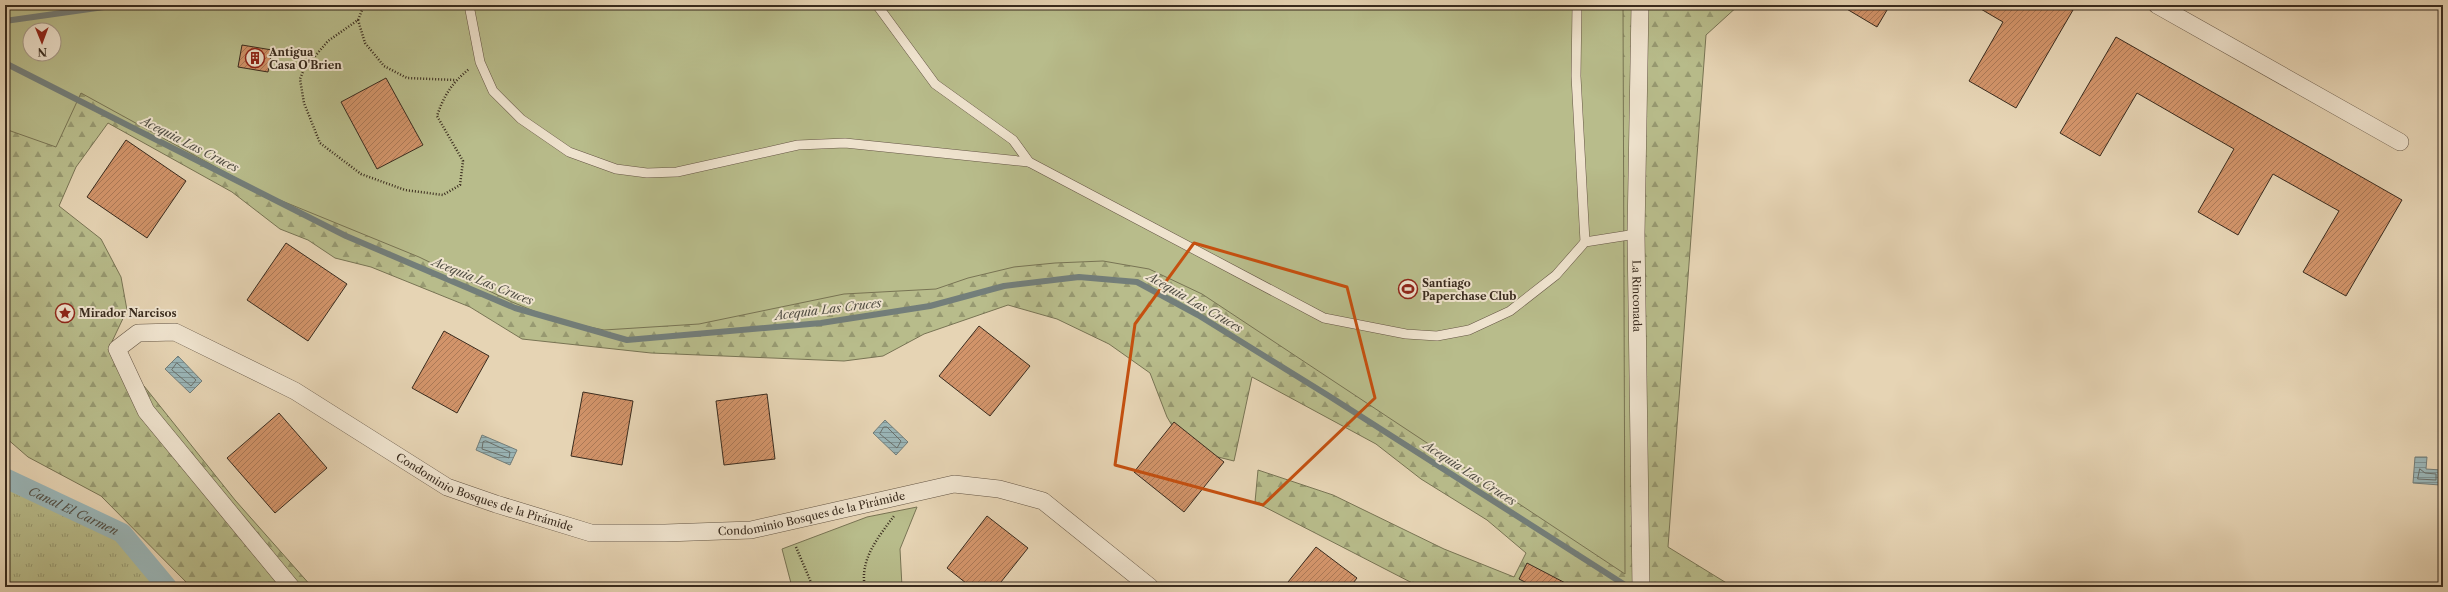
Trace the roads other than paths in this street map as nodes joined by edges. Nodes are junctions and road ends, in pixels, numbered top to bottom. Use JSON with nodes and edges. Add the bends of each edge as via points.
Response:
{"nodes":[{"id":1,"x":469,"y":5,"type":"edge"},
{"id":2,"x":877,"y":5,"type":"edge"},
{"id":3,"x":1577,"y":5,"type":"edge"},
{"id":4,"x":1640,"y":5,"type":"edge"},
{"id":5,"x":2157,"y":5,"type":"edge"},
{"id":6,"x":2400,"y":142,"type":"dead end"},
{"id":7,"x":1029,"y":162,"type":"junction"},
{"id":8,"x":1636,"y":234,"type":"junction"},
{"id":9,"x":1585,"y":242,"type":"junction"},
{"id":10,"x":291,"y":587,"type":"edge"},
{"id":11,"x":1150,"y":587,"type":"edge"},
{"id":12,"x":1641,"y":587,"type":"edge"}],
"edges":[{"from":1,"to":7,"type":"lane","via":[[480,62],[493,91],[521,119],[569,152],[616,170],[677,172],[798,145],[845,143]]},
{"from":2,"to":7,"type":"lane","via":[[935,84],[1013,140]]},
{"from":3,"to":9,"type":"lane","via":[[1576,76]]},
{"from":4,"to":8,"type":"street","name":"La Rinconada"},
{"from":5,"to":6,"type":"street"},
{"from":7,"to":9,"type":"lane","via":[[1324,318],[1406,334],[1438,336],[1469,330],[1510,311],[1556,275]]},
{"from":8,"to":9,"type":"lane"},
{"from":8,"to":12,"type":"street","name":"La Rinconada"},
{"from":10,"to":11,"type":"street","name":"Condominio Bosques de la Pirámide","via":[[146,412],[117,349],[138,333],[175,332],[295,391],[447,486],[496,504],[591,532],[665,534],[751,530],[954,484],[999,489],[1043,501]]}]}
